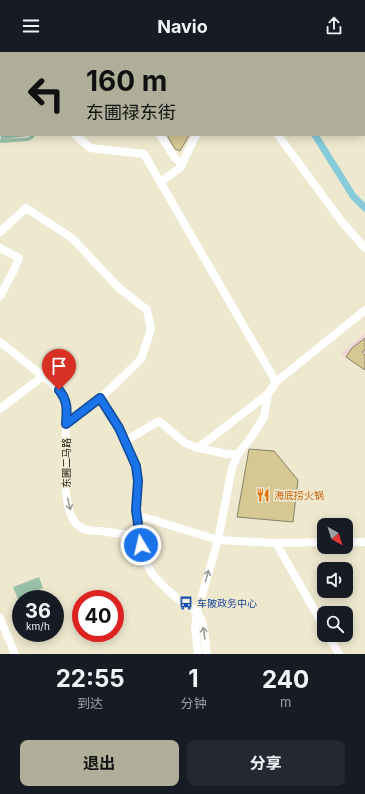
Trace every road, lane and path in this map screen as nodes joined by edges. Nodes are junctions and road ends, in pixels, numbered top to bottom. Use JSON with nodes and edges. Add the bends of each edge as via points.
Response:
{"nodes":[{"id":1,"x":77,"y":136,"type":"edge"},
{"id":2,"x":161,"y":136,"type":"edge"},
{"id":3,"x":196,"y":136,"type":"edge"},
{"id":4,"x":279,"y":136,"type":"edge"},
{"id":5,"x":182,"y":164,"type":"junction"},
{"id":6,"x":160,"y":182,"type":"junction"},
{"id":7,"x":0,"y":232,"type":"edge"},
{"id":8,"x":0,"y":248,"type":"edge"},
{"id":9,"x":365,"y":248,"type":"edge"},
{"id":10,"x":0,"y":296,"type":"edge"},
{"id":11,"x":365,"y":310,"type":"edge"},
{"id":12,"x":0,"y":342,"type":"edge"},
{"id":13,"x":43,"y":376,"type":"junction"},
{"id":14,"x":276,"y":382,"type":"junction"},
{"id":15,"x":268,"y":394,"type":"junction"},
{"id":16,"x":100,"y":398,"type":"junction"},
{"id":17,"x":0,"y":409,"type":"edge"},
{"id":18,"x":66,"y":424,"type":"junction"},
{"id":19,"x":125,"y":441,"type":"junction"},
{"id":20,"x":198,"y":448,"type":"junction"},
{"id":21,"x":238,"y":454,"type":"junction"},
{"id":22,"x":137,"y":515,"type":"junction"},
{"id":23,"x":139,"y":536,"type":"junction"},
{"id":24,"x":218,"y":540,"type":"junction"},
{"id":25,"x":317,"y":542,"type":"edge"},
{"id":26,"x":353,"y":542,"type":"edge"},
{"id":27,"x":365,"y":542,"type":"edge"},
{"id":28,"x":276,"y":543,"type":"junction"},
{"id":29,"x":197,"y":613,"type":"junction"},
{"id":30,"x":317,"y":615,"type":"edge"},
{"id":31,"x":0,"y":618,"type":"edge"},
{"id":32,"x":332,"y":642,"type":"edge"},
{"id":33,"x":15,"y":654,"type":"edge"},
{"id":34,"x":198,"y":654,"type":"edge"},
{"id":35,"x":207,"y":654,"type":"edge"},
{"id":36,"x":339,"y":654,"type":"edge"}],
"edges":[{"from":1,"to":6,"type":"street","via":[[90,148],[144,154]]},
{"from":2,"to":5,"type":"street"},
{"from":3,"to":5,"type":"street"},
{"from":4,"to":9,"type":"street","via":[[342,222]]},
{"from":5,"to":6,"type":"street"},
{"from":6,"to":14,"type":"street"},
{"from":7,"to":16,"type":"street","via":[[26,208],[72,238],[118,287],[147,310],[151,329],[141,359]]},
{"from":8,"to":10,"type":"street","via":[[19,258]]},
{"from":11,"to":14,"type":"street"},
{"from":12,"to":13,"type":"street","name":"东圃二马路"},
{"from":13,"to":17,"type":"street"},
{"from":13,"to":18,"type":"street","name":"东圃二马路","via":[[66,400]]},
{"from":14,"to":15,"type":"street"},
{"from":15,"to":20,"type":"street"},
{"from":15,"to":21,"type":"street","via":[[264,417]]},
{"from":16,"to":18,"type":"street"},
{"from":16,"to":19,"type":"street"},
{"from":18,"to":23,"type":"street","name":"东圃二马路","one_way":true,"via":[[64,478],[74,520],[80,528]]},
{"from":19,"to":20,"type":"street","via":[[159,421],[185,443]]},
{"from":19,"to":22,"type":"street","via":[[138,472]]},
{"from":20,"to":21,"type":"street"},
{"from":21,"to":24,"type":"street","via":[[232,468]]},
{"from":22,"to":23,"type":"street"},
{"from":22,"to":24,"type":"street"},
{"from":23,"to":29,"type":"street","via":[[151,571],[176,598]]},
{"from":24,"to":28,"type":"street"},
{"from":29,"to":24,"type":"street","one_way":true},
{"from":25,"to":28,"type":"street"},
{"from":26,"to":27,"type":"street"},
{"from":28,"to":30,"type":"street"},
{"from":29,"to":34,"type":"street","via":[[195,628]]},
{"from":35,"to":29,"type":"street","one_way":true,"via":[[201,620]]},
{"from":31,"to":33,"type":"street"},
{"from":32,"to":36,"type":"street"}]}
